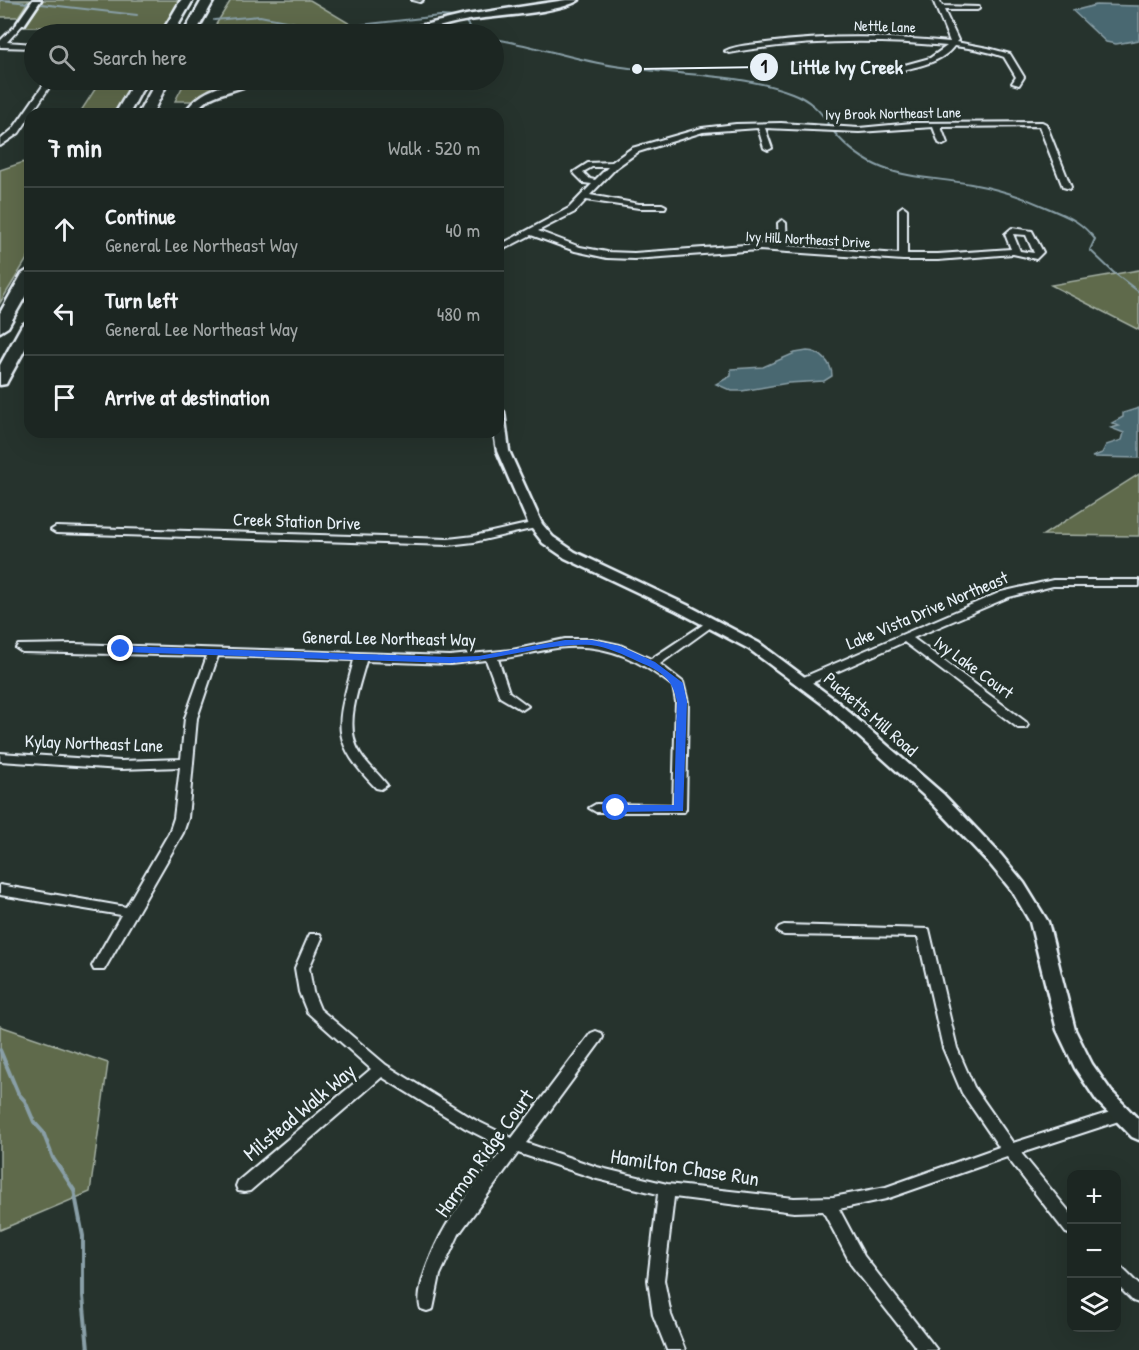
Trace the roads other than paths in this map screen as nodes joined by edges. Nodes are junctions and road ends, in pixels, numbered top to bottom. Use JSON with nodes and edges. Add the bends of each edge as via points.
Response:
{"nodes":[{"id":1,"x":37,"y":0,"type":"edge"},
{"id":2,"x":187,"y":0,"type":"edge"},
{"id":3,"x":208,"y":0,"type":"edge"},
{"id":4,"x":415,"y":0,"type":"edge"},
{"id":5,"x":420,"y":0,"type":"edge"},
{"id":6,"x":575,"y":0,"type":"edge"},
{"id":7,"x":936,"y":0,"type":"edge"},
{"id":8,"x":941,"y":8,"type":"junction"},
{"id":9,"x":977,"y":8,"type":"dead end"},
{"id":10,"x":21,"y":23,"type":"joint"},
{"id":11,"x":172,"y":24,"type":"edge"},
{"id":12,"x":195,"y":24,"type":"edge"},
{"id":13,"x":438,"y":24,"type":"edge"},
{"id":14,"x":1,"y":44,"type":"edge"},
{"id":15,"x":953,"y":44,"type":"junction"},
{"id":16,"x":24,"y":45,"type":"edge"},
{"id":17,"x":729,"y":51,"type":"dead end"},
{"id":18,"x":904,"y":68,"type":"dead end"},
{"id":19,"x":1016,"y":83,"type":"dead end"},
{"id":20,"x":43,"y":90,"type":"edge"},
{"id":21,"x":135,"y":90,"type":"edge"},
{"id":22,"x":157,"y":90,"type":"edge"},
{"id":23,"x":223,"y":90,"type":"edge"},
{"id":24,"x":31,"y":108,"type":"edge"},
{"id":25,"x":125,"y":108,"type":"edge"},
{"id":26,"x":147,"y":108,"type":"edge"},
{"id":27,"x":192,"y":108,"type":"edge"},
{"id":28,"x":24,"y":119,"type":"edge"},
{"id":29,"x":936,"y":125,"type":"junction"},
{"id":30,"x":761,"y":126,"type":"junction"},
{"id":31,"x":943,"y":143,"type":"dead end"},
{"id":32,"x":0,"y":144,"type":"edge"},
{"id":33,"x":768,"y":148,"type":"dead end"},
{"id":34,"x":614,"y":165,"type":"junction"},
{"id":35,"x":598,"y":183,"type":"junction"},
{"id":36,"x":1067,"y":187,"type":"dead end"},
{"id":37,"x":586,"y":197,"type":"junction"},
{"id":38,"x":662,"y":206,"type":"dead end"},
{"id":39,"x":903,"y":209,"type":"dead end"},
{"id":40,"x":782,"y":223,"type":"dead end"},
{"id":41,"x":531,"y":232,"type":"junction"},
{"id":42,"x":504,"y":246,"type":"edge"},
{"id":43,"x":783,"y":248,"type":"junction"},
{"id":44,"x":1016,"y":251,"type":"dead end"},
{"id":45,"x":903,"y":257,"type":"junction"},
{"id":46,"x":24,"y":285,"type":"edge"},
{"id":47,"x":0,"y":327,"type":"edge"},
{"id":48,"x":24,"y":336,"type":"edge"},
{"id":49,"x":0,"y":380,"type":"edge"},
{"id":50,"x":501,"y":438,"type":"edge"},
{"id":51,"x":536,"y":525,"type":"junction"},
{"id":52,"x":56,"y":530,"type":"dead end"},
{"id":53,"x":1139,"y":583,"type":"edge"},
{"id":54,"x":710,"y":623,"type":"junction"},
{"id":55,"x":905,"y":639,"type":"junction"},
{"id":56,"x":22,"y":648,"type":"dead end"},
{"id":57,"x":214,"y":652,"type":"junction"},
{"id":58,"x":361,"y":657,"type":"junction"},
{"id":59,"x":491,"y":657,"type":"junction"},
{"id":60,"x":652,"y":664,"type":"junction"},
{"id":61,"x":803,"y":682,"type":"junction"},
{"id":62,"x":522,"y":706,"type":"dead end"},
{"id":63,"x":1022,"y":725,"type":"dead end"},
{"id":64,"x":0,"y":758,"type":"edge"},
{"id":65,"x":186,"y":763,"type":"junction"},
{"id":66,"x":381,"y":785,"type":"dead end"},
{"id":67,"x":596,"y":808,"type":"dead end"},
{"id":68,"x":0,"y":890,"type":"edge"},
{"id":69,"x":130,"y":912,"type":"junction"},
{"id":70,"x":784,"y":930,"type":"dead end"},
{"id":71,"x":315,"y":938,"type":"dead end"},
{"id":72,"x":99,"y":966,"type":"dead end"},
{"id":73,"x":596,"y":1037,"type":"dead end"},
{"id":74,"x":381,"y":1069,"type":"junction"},
{"id":75,"x":1123,"y":1114,"type":"junction"},
{"id":76,"x":1139,"y":1132,"type":"edge"},
{"id":77,"x":515,"y":1146,"type":"junction"},
{"id":78,"x":1010,"y":1149,"type":"junction"},
{"id":79,"x":244,"y":1186,"type":"dead end"},
{"id":80,"x":668,"y":1190,"type":"junction"},
{"id":81,"x":828,"y":1204,"type":"junction"},
{"id":82,"x":1068,"y":1224,"type":"edge"},
{"id":83,"x":1121,"y":1278,"type":"edge"},
{"id":84,"x":1139,"y":1296,"type":"edge"},
{"id":85,"x":427,"y":1304,"type":"dead end"},
{"id":86,"x":676,"y":1350,"type":"edge"},
{"id":87,"x":928,"y":1350,"type":"edge"}],
"edges":[{"from":1,"to":10,"type":"street"},
{"from":2,"to":11,"type":"highway"},
{"from":3,"to":12,"type":"highway"},
{"from":4,"to":5,"type":"street"},
{"from":6,"to":13,"type":"street"},
{"from":7,"to":8,"type":"street"},
{"from":8,"to":9,"type":"street"},
{"from":8,"to":15,"type":"street"},
{"from":10,"to":14,"type":"street"},
{"from":14,"to":16,"type":"street"},
{"from":15,"to":17,"type":"street","name":"Nettle Lane","via":[[859,38],[766,44]]},
{"from":15,"to":18,"type":"street","via":[[937,57]]},
{"from":15,"to":19,"type":"street","name":"Nettle Lane","via":[[1007,56],[1020,77]]},
{"from":20,"to":24,"type":"street"},
{"from":21,"to":25,"type":"highway"},
{"from":22,"to":26,"type":"highway"},
{"from":23,"to":27,"type":"street","via":[[194,103]]},
{"from":28,"to":32,"type":"street"},
{"from":29,"to":30,"type":"street","name":"Ivy Brook Northeast Lane","via":[[859,130]]},
{"from":29,"to":31,"type":"street"},
{"from":29,"to":36,"type":"street","name":"Ivy Brook Northeast Lane","via":[[1042,124]]},
{"from":30,"to":33,"type":"street"},
{"from":30,"to":34,"type":"street","name":"Ivy Brook Northeast Lane","via":[[702,130],[667,139],[635,150]]},
{"from":34,"to":35,"type":"street","name":"Ivy Brook Northeast Lane"},
{"from":34,"to":35,"type":"street","name":"Ivy Brook Northeast Lane","via":[[589,165],[578,172],[587,181]]},
{"from":35,"to":37,"type":"street","name":"Ivy Brook Northeast Lane"},
{"from":37,"to":38,"type":"street"},
{"from":37,"to":41,"type":"street","name":"Ivy Brook Northeast Lane","via":[[572,210]]},
{"from":39,"to":45,"type":"street"},
{"from":40,"to":43,"type":"street"},
{"from":41,"to":42,"type":"street","name":"Ivy Brook Northeast Lane"},
{"from":41,"to":43,"type":"street","name":"Ivy Hill Northeast Drive","via":[[607,255]]},
{"from":43,"to":45,"type":"street","name":"Ivy Hill Northeast Drive"},
{"from":44,"to":45,"type":"street","name":"Ivy Hill Northeast Drive"},
{"from":46,"to":47,"type":"highway"},
{"from":48,"to":49,"type":"highway"},
{"from":50,"to":51,"type":"street","name":"Pucketts Mill Road","via":[[503,451]]},
{"from":51,"to":52,"type":"street","name":"Creek Station Drive","via":[[448,542]]},
{"from":51,"to":54,"type":"street","name":"Pucketts Mill Road","via":[[548,540],[570,555]]},
{"from":53,"to":55,"type":"street","name":"Lake Vista Drive Northeast","via":[[1053,583],[1005,594]]},
{"from":54,"to":60,"type":"street"},
{"from":54,"to":61,"type":"street","name":"Pucketts Mill Road","via":[[754,646]]},
{"from":55,"to":61,"type":"street","name":"Lake Vista Drive Northeast"},
{"from":55,"to":63,"type":"street","name":"Ivy Lake Court"},
{"from":56,"to":57,"type":"street","name":"General Lee Northeast Way"},
{"from":57,"to":58,"type":"street","name":"General Lee Northeast Way"},
{"from":57,"to":65,"type":"street","via":[[191,718]]},
{"from":58,"to":59,"type":"street","name":"General Lee Northeast Way"},
{"from":58,"to":66,"type":"street","via":[[347,721],[350,747]]},
{"from":59,"to":60,"type":"street","name":"General Lee Northeast Way","via":[[565,643],[592,643],[616,648]]},
{"from":59,"to":62,"type":"street","via":[[504,694]]},
{"from":60,"to":67,"type":"street","name":"General Lee Northeast Way","via":[[679,685],[679,809]]},
{"from":61,"to":75,"type":"street","name":"Pucketts Mill Road","via":[[937,798],[1018,886],[1039,922],[1065,1030],[1104,1096]]},
{"from":64,"to":65,"type":"street","name":"Kylay Northeast Lane","via":[[121,765]]},
{"from":65,"to":69,"type":"street","via":[[176,833]]},
{"from":68,"to":69,"type":"street"},
{"from":69,"to":72,"type":"street"},
{"from":70,"to":78,"type":"street","via":[[924,932],[950,1048],[967,1089]]},
{"from":71,"to":74,"type":"street","name":"Hamilton Chase Run","via":[[302,968],[314,1012]]},
{"from":73,"to":77,"type":"street","name":"Harmon Ridge Court"},
{"from":74,"to":77,"type":"street","name":"Hamilton Chase Run","via":[[470,1124]]},
{"from":74,"to":79,"type":"street","name":"Milstead Walk Way"},
{"from":75,"to":76,"type":"street","name":"Pucketts Mill Road"},
{"from":75,"to":78,"type":"street","name":"Hamilton Chase Run"},
{"from":77,"to":80,"type":"street","name":"Hamilton Chase Run","via":[[597,1173]]},
{"from":77,"to":85,"type":"street","name":"Harmon Ridge Court","via":[[452,1230],[432,1275]]},
{"from":78,"to":81,"type":"street","name":"Hamilton Chase Run","via":[[886,1193]]},
{"from":78,"to":82,"type":"street"},
{"from":80,"to":81,"type":"street","name":"Hamilton Chase Run","via":[[794,1205]]},
{"from":80,"to":86,"type":"street","via":[[656,1280],[662,1315]]},
{"from":81,"to":87,"type":"street","via":[[858,1261]]},
{"from":83,"to":84,"type":"street"}]}
